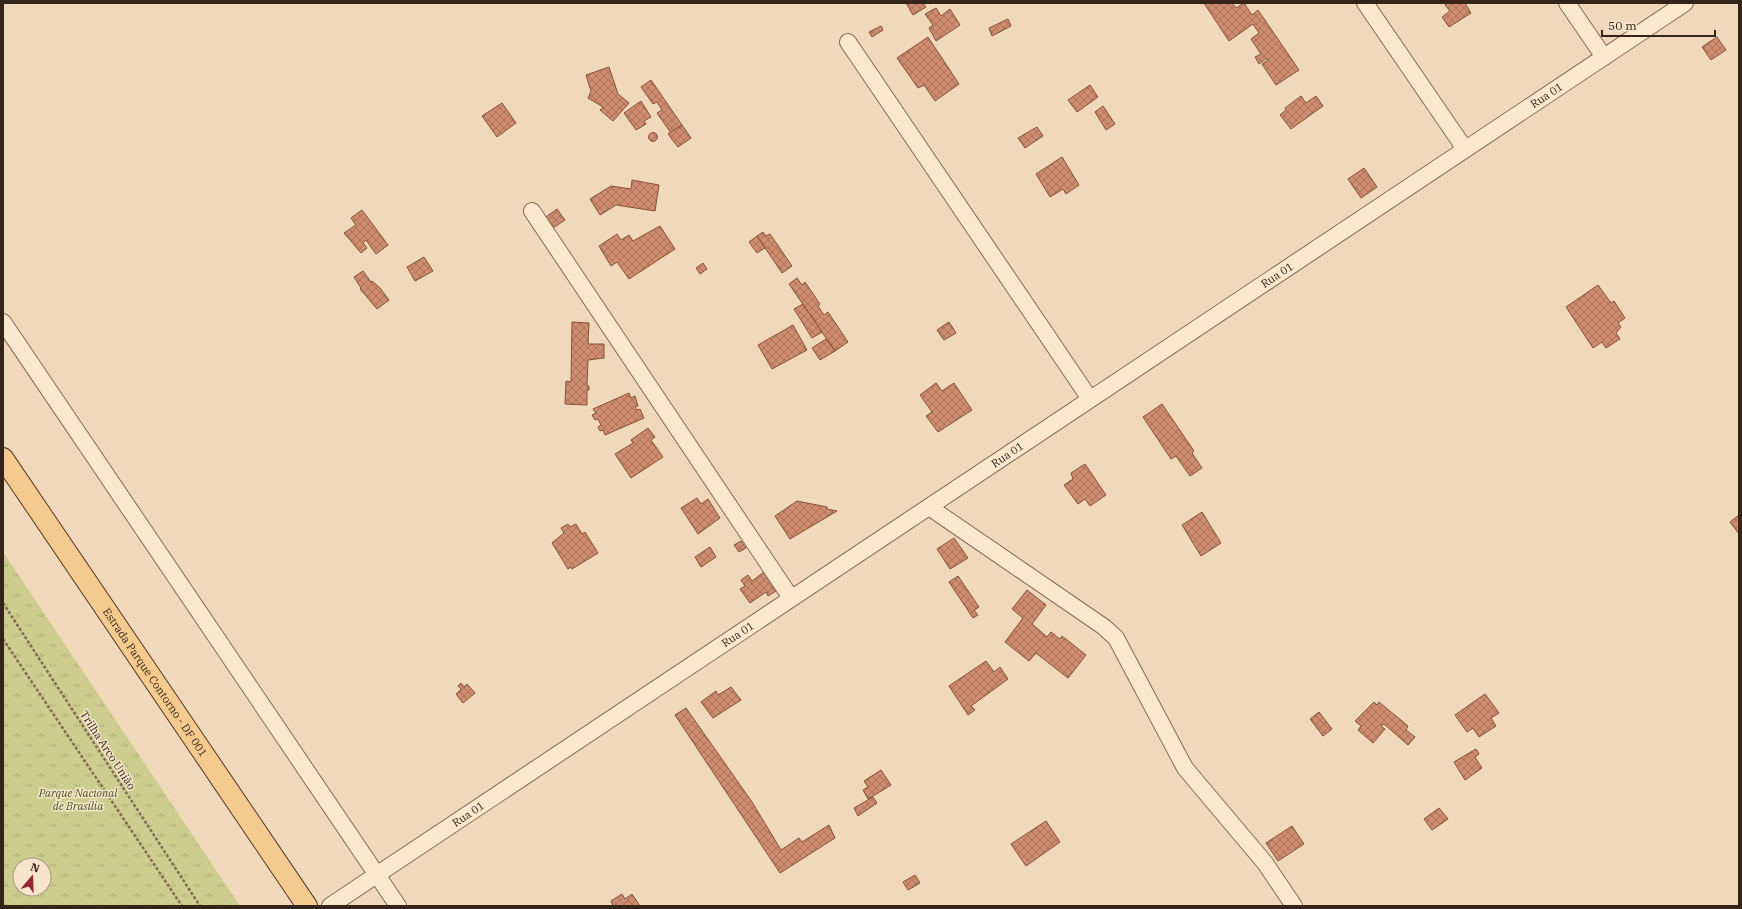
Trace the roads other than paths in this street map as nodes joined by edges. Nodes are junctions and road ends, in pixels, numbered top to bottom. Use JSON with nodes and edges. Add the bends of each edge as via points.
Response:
{"nodes":[{"id":1,"x":1365,"y":3,"type":"edge"},
{"id":2,"x":1567,"y":3,"type":"edge"},
{"id":3,"x":1685,"y":3,"type":"edge"},
{"id":4,"x":848,"y":42,"type":"dead end"},
{"id":5,"x":1604,"y":57,"type":"junction"},
{"id":6,"x":1465,"y":149,"type":"junction"},
{"id":7,"x":532,"y":211,"type":"dead end"},
{"id":8,"x":3,"y":322,"type":"edge"},
{"id":9,"x":1090,"y":399,"type":"junction"},
{"id":10,"x":3,"y":458,"type":"edge"},
{"id":11,"x":929,"y":507,"type":"junction"},
{"id":12,"x":791,"y":598,"type":"junction"},
{"id":13,"x":377,"y":874,"type":"junction"},
{"id":14,"x":307,"y":906,"type":"edge"},
{"id":15,"x":330,"y":906,"type":"edge"},
{"id":16,"x":398,"y":906,"type":"edge"},
{"id":17,"x":1294,"y":906,"type":"edge"}],
"edges":[{"from":1,"to":6,"type":"street"},
{"from":2,"to":5,"type":"street"},
{"from":3,"to":5,"type":"street","name":"Rua 01"},
{"from":4,"to":9,"type":"street"},
{"from":5,"to":6,"type":"street","name":"Rua 01"},
{"from":6,"to":9,"type":"street","name":"Rua 01"},
{"from":7,"to":12,"type":"street"},
{"from":8,"to":13,"type":"street"},
{"from":9,"to":11,"type":"street","name":"Rua 01"},
{"from":10,"to":14,"type":"main road","name":"Estrada Parque Contorno - DF 001"},
{"from":11,"to":12,"type":"street","name":"Rua 01"},
{"from":11,"to":17,"type":"street","via":[[1104,627],[1116,638],[1185,768],[1265,863]]},
{"from":12,"to":13,"type":"street","name":"Rua 01"},
{"from":13,"to":15,"type":"street","name":"Rua 01"},
{"from":13,"to":16,"type":"street"}]}
